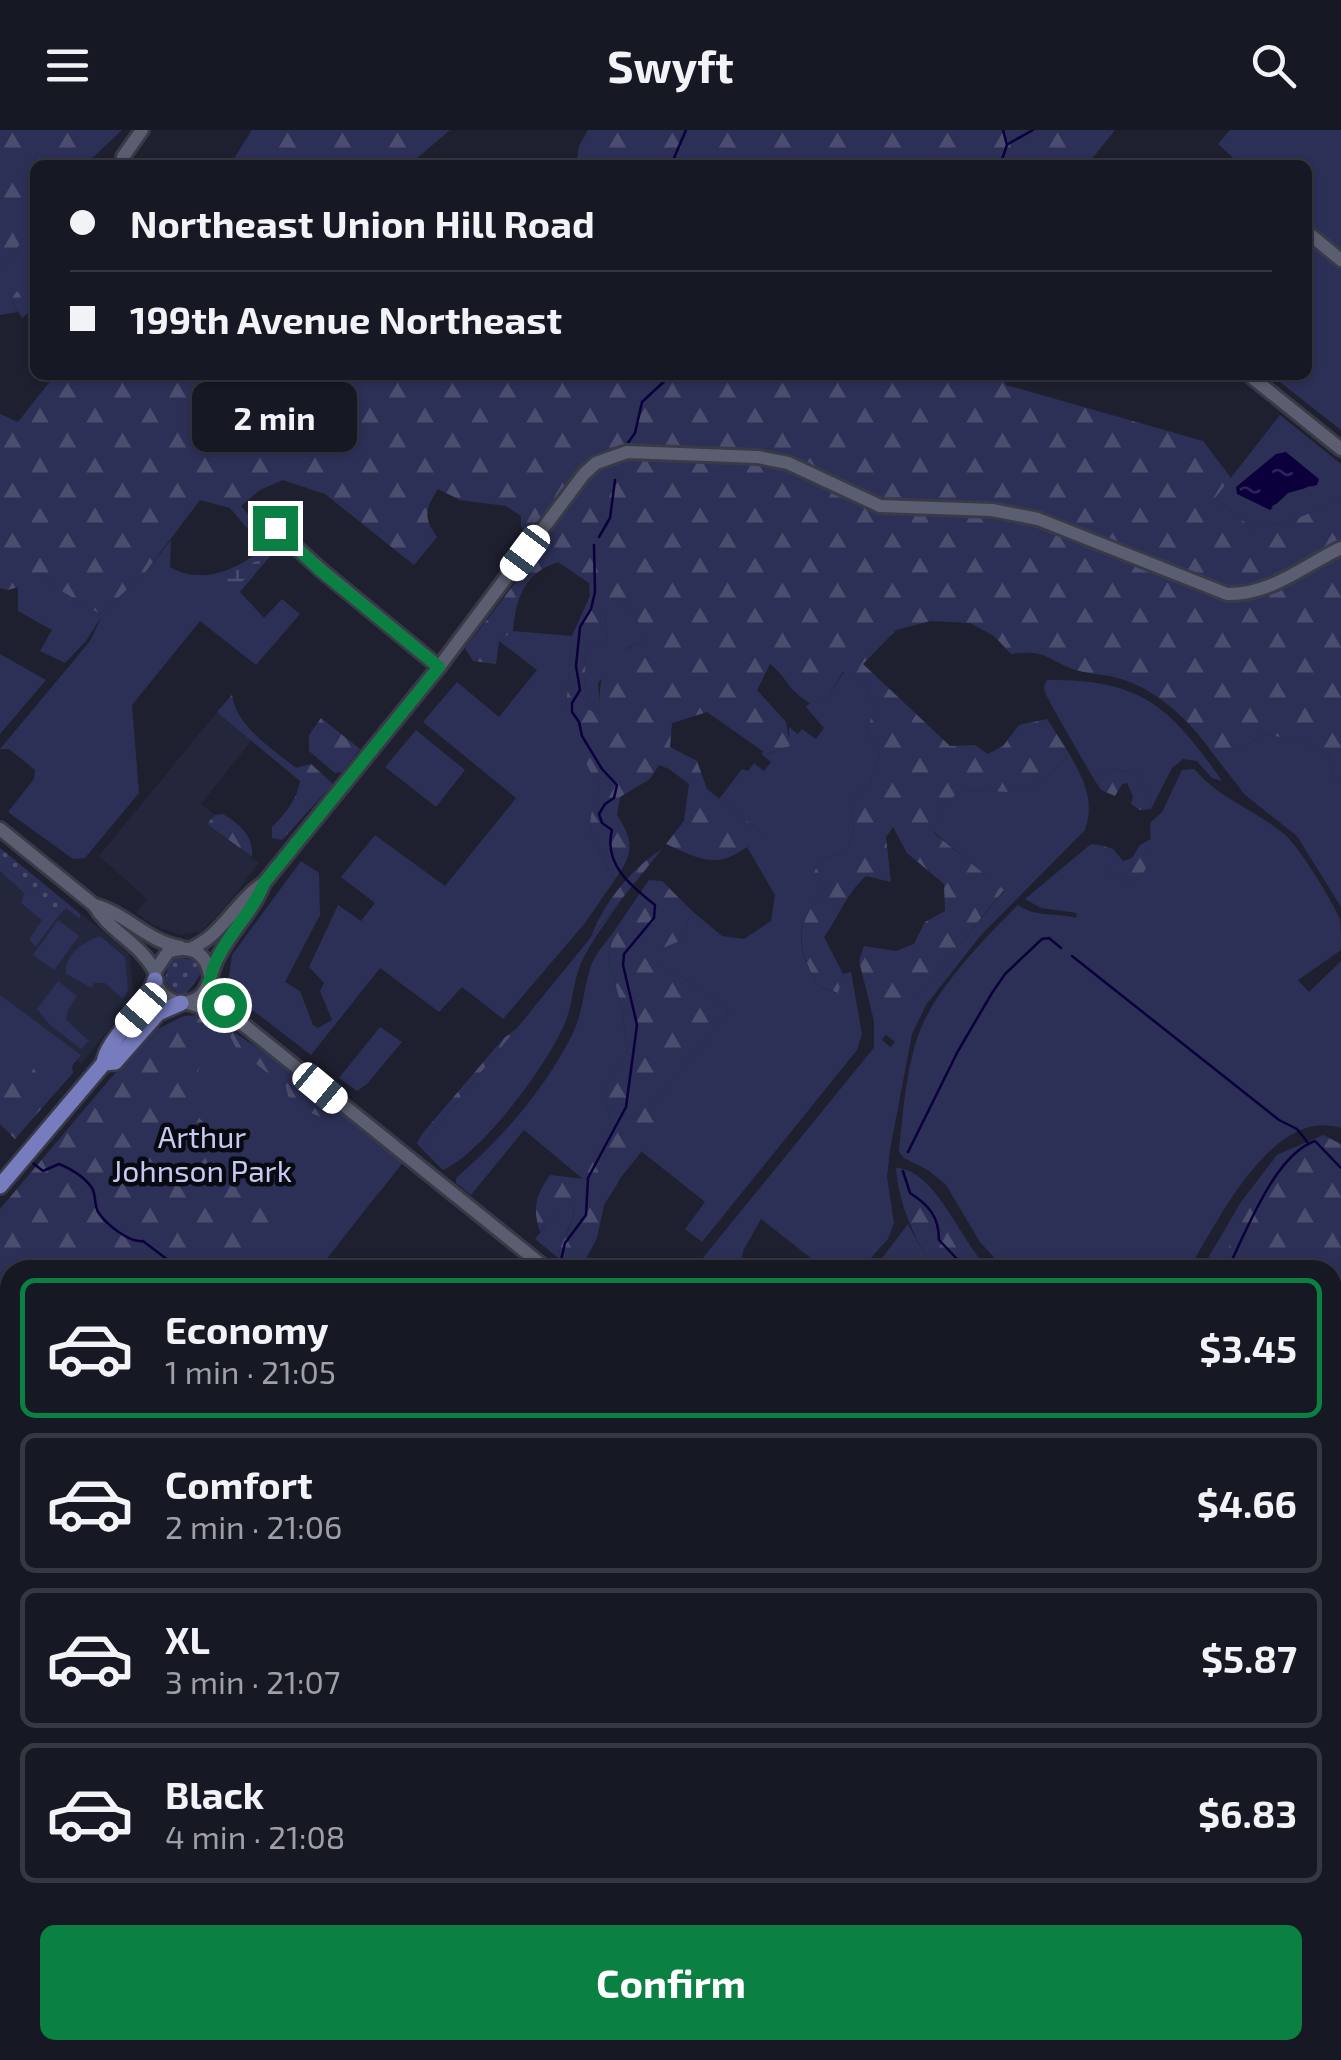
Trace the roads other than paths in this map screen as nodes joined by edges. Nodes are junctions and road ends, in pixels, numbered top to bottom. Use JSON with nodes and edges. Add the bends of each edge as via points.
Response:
{"nodes":[{"id":1,"x":142,"y":130,"type":"edge"},
{"id":2,"x":123,"y":157,"type":"dead end"},
{"id":3,"x":1312,"y":237,"type":"edge"},
{"id":4,"x":1341,"y":260,"type":"edge"},
{"id":5,"x":1255,"y":380,"type":"edge"},
{"id":6,"x":1341,"y":449,"type":"edge"},
{"id":7,"x":275,"y":528,"type":"dead end"},
{"id":8,"x":1341,"y":548,"type":"edge"},
{"id":9,"x":439,"y":667,"type":"junction"},
{"id":10,"x":0,"y":830,"type":"edge"},
{"id":11,"x":264,"y":883,"type":"junction"},
{"id":12,"x":94,"y":905,"type":"junction"},
{"id":13,"x":187,"y":948,"type":"junction"},
{"id":14,"x":155,"y":976,"type":"junction"},
{"id":15,"x":210,"y":980,"type":"junction"},
{"id":16,"x":183,"y":1003,"type":"junction"},
{"id":17,"x":234,"y":1018,"type":"junction"},
{"id":18,"x":104,"y":1063,"type":"junction"},
{"id":19,"x":5,"y":1181,"type":"edge"},
{"id":20,"x":536,"y":1260,"type":"edge"}],
"edges":[{"from":1,"to":2,"type":"street"},
{"from":3,"to":4,"type":"street"},
{"from":5,"to":6,"type":"street"},
{"from":7,"to":9,"type":"street"},
{"from":8,"to":9,"type":"street","via":[[1272,587],[1227,594],[1016,514],[880,506],[788,463],[758,457],[627,452],[584,474]]},
{"from":9,"to":11,"type":"street"},
{"from":10,"to":12,"type":"street"},
{"from":11,"to":13,"type":"street","via":[[214,936]]},
{"from":11,"to":15,"type":"street","via":[[225,942]]},
{"from":12,"to":13,"type":"street","via":[[153,938]]},
{"from":12,"to":14,"type":"street","via":[[144,951]]},
{"from":13,"to":14,"type":"street","via":[[168,952]]},
{"from":13,"to":15,"type":"street","via":[[205,959]]},
{"from":14,"to":16,"type":"street","via":[[164,996]]},
{"from":14,"to":18,"type":"main road","via":[[141,1010]]},
{"from":15,"to":16,"type":"street","via":[[200,997]]},
{"from":15,"to":17,"type":"street"},
{"from":16,"to":17,"type":"street"},
{"from":16,"to":18,"type":"main road","via":[[158,1013],[116,1062]]},
{"from":17,"to":20,"type":"street"},
{"from":18,"to":19,"type":"main road"}]}
